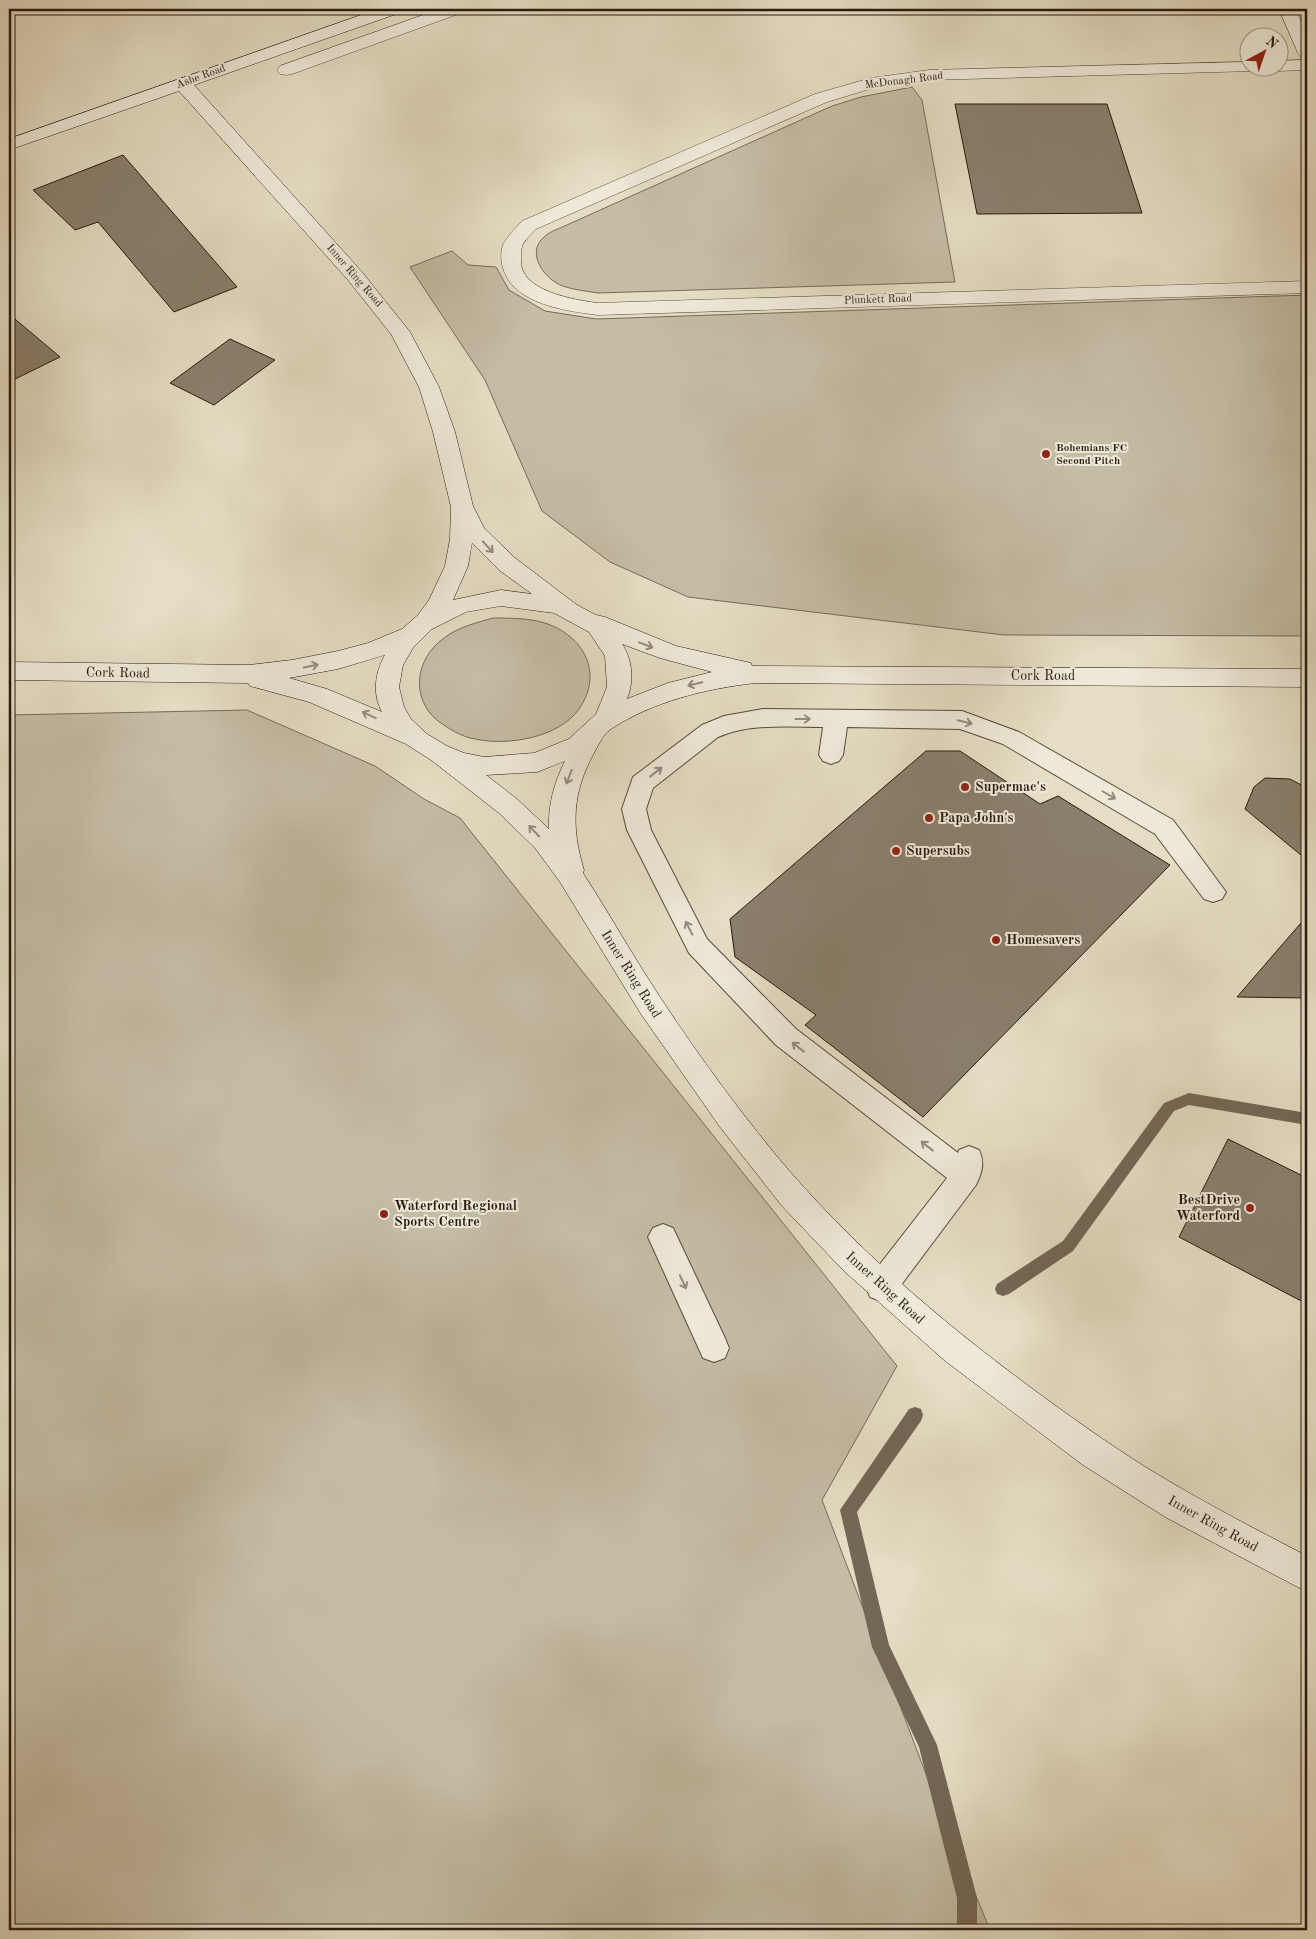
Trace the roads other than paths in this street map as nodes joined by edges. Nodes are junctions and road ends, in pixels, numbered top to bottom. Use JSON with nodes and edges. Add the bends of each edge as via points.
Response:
{"nodes":[{"id":1,"x":393,"y":9,"type":"edge"},
{"id":2,"x":455,"y":9,"type":"edge"},
{"id":3,"x":1287,"y":9,"type":"edge"},
{"id":4,"x":374,"y":16,"type":"junction"},
{"id":5,"x":395,"y":30,"type":"junction"},
{"id":6,"x":1307,"y":53,"type":"edge"},
{"id":7,"x":1307,"y":65,"type":"edge"},
{"id":8,"x":1288,"y":66,"type":"edge"},
{"id":9,"x":1238,"y":67,"type":"edge"},
{"id":10,"x":286,"y":70,"type":"dead end"},
{"id":11,"x":183,"y":84,"type":"junction"},
{"id":12,"x":9,"y":145,"type":"edge"},
{"id":13,"x":529,"y":226,"type":"joint"},
{"id":14,"x":1307,"y":287,"type":"edge"},
{"id":15,"x":462,"y":506,"type":"junction"},
{"id":16,"x":576,"y":613,"type":"junction"},
{"id":17,"x":419,"y":628,"type":"junction"},
{"id":18,"x":9,"y":671,"type":"edge"},
{"id":19,"x":778,"y":673,"type":"junction"},
{"id":20,"x":228,"y":675,"type":"junction"},
{"id":21,"x":1307,"y":678,"type":"edge"},
{"id":22,"x":836,"y":719,"type":"junction"},
{"id":23,"x":598,"y":728,"type":"junction"},
{"id":24,"x":413,"y":737,"type":"junction"},
{"id":25,"x":441,"y":755,"type":"junction"},
{"id":26,"x":831,"y":755,"type":"dead end"},
{"id":27,"x":576,"y":883,"type":"junction"},
{"id":28,"x":1213,"y":892,"type":"dead end"},
{"id":29,"x":968,"y":1166,"type":"joint"},
{"id":30,"x":663,"y":1238,"type":"dead end"},
{"id":31,"x":881,"y":1287,"type":"junction"},
{"id":32,"x":714,"y":1348,"type":"dead end"},
{"id":33,"x":1307,"y":1574,"type":"edge"}],
"edges":[{"from":1,"to":4,"type":"main road","name":"Ashe Road"},
{"from":2,"to":5,"type":"main road"},
{"from":3,"to":6,"type":"main road"},
{"from":4,"to":5,"type":"main road"},
{"from":4,"to":11,"type":"main road","name":"Ashe Road"},
{"from":5,"to":10,"type":"main road"},
{"from":7,"to":8,"type":"main road"},
{"from":9,"to":13,"type":"main road","name":"McDonagh Road","via":[[929,75],[871,83],[821,98]]},
{"from":11,"to":12,"type":"main road","name":"Ashe Road"},
{"from":11,"to":15,"type":"main road","name":"Inner Ring Road","via":[[400,332],[420,367],[438,410]]},
{"from":13,"to":14,"type":"main road","name":"Plunkett Road","via":[[512,245],[510,265],[520,282],[542,297],[567,305],[598,309]]},
{"from":15,"to":16,"type":"main road","name":"Inner Ring Road","one_way":true,"via":[[475,532],[494,553]]},
{"from":15,"to":17,"type":"main road","name":"Inner Ring Road","via":[[461,546],[454,578],[443,600]]},
{"from":16,"to":17,"type":"main road","via":[[546,601],[501,598],[456,607]]},
{"from":16,"to":19,"type":"main road","one_way":true,"via":[[667,652],[726,666]]},
{"from":16,"to":23,"type":"main road","name":"Inner Ring Road","via":[[600,630],[612,644],[619,660],[622,676],[620,695],[612,712]]},
{"from":20,"to":17,"type":"main road","one_way":true,"via":[[277,671],[338,660],[376,649]]},
{"from":17,"to":24,"type":"main road","name":"Inner Ring Road","via":[[404,641],[388,673],[387,692],[391,710]]},
{"from":18,"to":20,"type":"main road","name":"Cork Road"},
{"from":19,"to":21,"type":"main road","name":"Cork Road"},
{"from":19,"to":23,"type":"main road","one_way":true,"via":[[736,675],[681,687],[642,702]]},
{"from":24,"to":20,"type":"main road","one_way":true,"via":[[316,694]]},
{"from":22,"to":26,"type":"lane"},
{"from":22,"to":28,"type":"lane","one_way":true,"via":[[962,720],[1011,738],[1164,827]]},
{"from":29,"to":22,"type":"lane","one_way":true,"via":[[786,1037],[698,946],[639,830],[634,809],[642,784],[710,731],[763,718]]},
{"from":23,"to":25,"type":"main road","via":[[581,743],[535,762],[483,766]]},
{"from":23,"to":27,"type":"main road","name":"Inner Ring Road","one_way":true,"via":[[570,774],[561,813],[563,839]]},
{"from":24,"to":25,"type":"main road"},
{"from":27,"to":25,"type":"main road","name":"Inner Ring Road","one_way":true,"via":[[527,823]]},
{"from":27,"to":31,"type":"main road","name":"Inner Ring Road","via":[[652,1009],[709,1092],[794,1196],[845,1253]]},
{"from":29,"to":31,"type":"lane"},
{"from":30,"to":32,"type":"lane","one_way":true},
{"from":31,"to":33,"type":"main road","name":"Inner Ring Road","via":[[992,1379],[1099,1456],[1174,1503]]}]}
